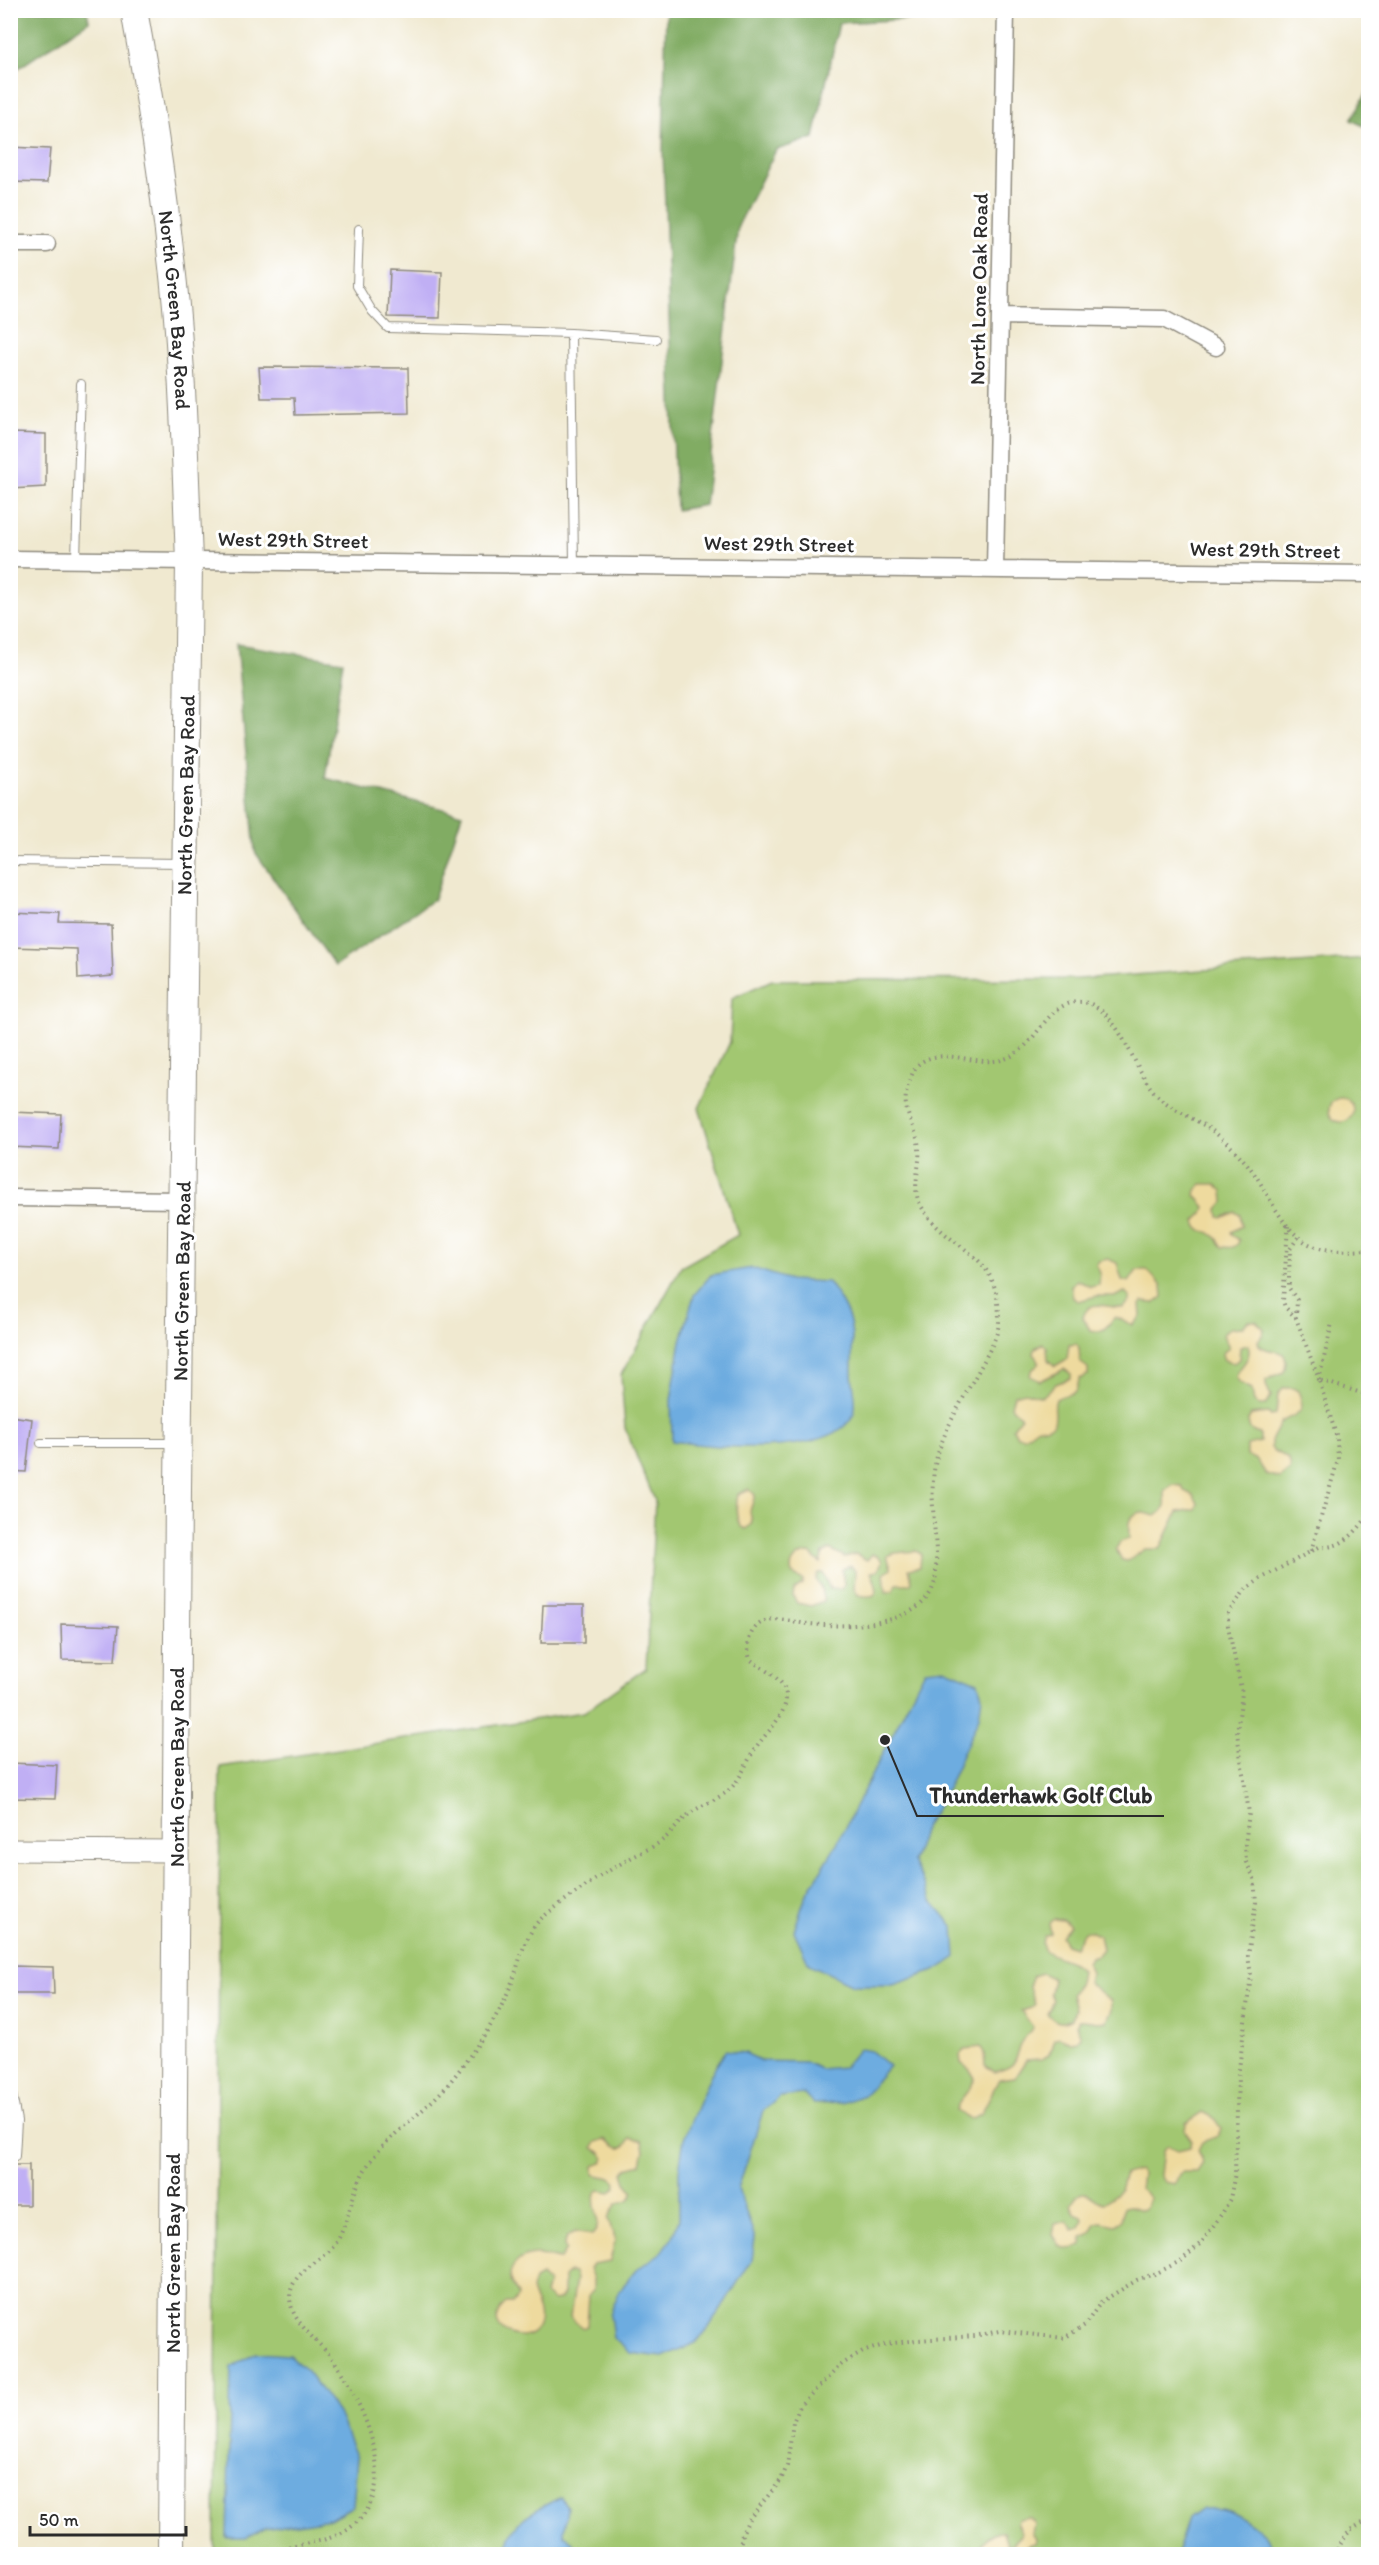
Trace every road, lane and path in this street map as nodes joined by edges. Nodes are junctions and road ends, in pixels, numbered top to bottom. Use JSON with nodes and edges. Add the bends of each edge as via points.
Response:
{"nodes":[{"id":1,"x":135,"y":10,"type":"edge"},
{"id":2,"x":1006,"y":10,"type":"edge"},
{"id":3,"x":359,"y":229,"type":"dead end"},
{"id":4,"x":10,"y":244,"type":"edge"},
{"id":5,"x":47,"y":244,"type":"dead end"},
{"id":6,"x":1001,"y":316,"type":"junction"},
{"id":7,"x":571,"y":333,"type":"junction"},
{"id":8,"x":656,"y":339,"type":"dead end"},
{"id":9,"x":1216,"y":347,"type":"dead end"},
{"id":10,"x":81,"y":384,"type":"dead end"},
{"id":11,"x":10,"y":559,"type":"edge"},
{"id":12,"x":76,"y":560,"type":"junction"},
{"id":13,"x":189,"y":561,"type":"junction"},
{"id":14,"x":574,"y":565,"type":"junction"},
{"id":15,"x":995,"y":569,"type":"junction"},
{"id":16,"x":1368,"y":574,"type":"edge"},
{"id":17,"x":10,"y":861,"type":"edge"},
{"id":18,"x":184,"y":863,"type":"junction"},
{"id":19,"x":10,"y":1198,"type":"edge"},
{"id":20,"x":183,"y":1200,"type":"junction"},
{"id":21,"x":1288,"y":1225,"type":"junction"},
{"id":22,"x":1299,"y":1236,"type":"junction"},
{"id":23,"x":1368,"y":1250,"type":"edge"},
{"id":24,"x":1296,"y":1318,"type":"junction"},
{"id":25,"x":1332,"y":1323,"type":"dead end"},
{"id":26,"x":1319,"y":1380,"type":"junction"},
{"id":27,"x":1368,"y":1395,"type":"edge"},
{"id":28,"x":41,"y":1443,"type":"dead end"},
{"id":29,"x":179,"y":1443,"type":"junction"},
{"id":30,"x":1368,"y":1516,"type":"edge"},
{"id":31,"x":1311,"y":1552,"type":"junction"},
{"id":32,"x":10,"y":1850,"type":"edge"},
{"id":33,"x":176,"y":1851,"type":"junction"},
{"id":34,"x":10,"y":2083,"type":"edge"},
{"id":35,"x":15,"y":2156,"type":"dead end"},
{"id":36,"x":1368,"y":2520,"type":"edge"},
{"id":37,"x":171,"y":2554,"type":"edge"},
{"id":38,"x":272,"y":2554,"type":"edge"},
{"id":39,"x":739,"y":2554,"type":"edge"},
{"id":40,"x":1334,"y":2554,"type":"edge"}],
"edges":[{"from":1,"to":13,"type":"main road","name":"North Green Bay Road","via":[[171,257],[184,422]]},
{"from":2,"to":6,"type":"street","name":"North Lone Oak Road"},
{"from":3,"to":7,"type":"lane","via":[[357,286],[388,328]]},
{"from":4,"to":5,"type":"street"},
{"from":6,"to":9,"type":"street","via":[[1164,320]]},
{"from":6,"to":15,"type":"street","name":"North Lone Oak Road"},
{"from":7,"to":8,"type":"lane"},
{"from":7,"to":14,"type":"lane"},
{"from":10,"to":12,"type":"lane"},
{"from":11,"to":12,"type":"street","name":"West 29th Street"},
{"from":12,"to":13,"type":"street","name":"West 29th Street"},
{"from":13,"to":14,"type":"street","name":"West 29th Street"},
{"from":13,"to":18,"type":"main road","name":"North Green Bay Road"},
{"from":14,"to":15,"type":"street","name":"West 29th Street"},
{"from":15,"to":16,"type":"street","name":"West 29th Street"},
{"from":17,"to":18,"type":"lane"},
{"from":18,"to":20,"type":"main road","name":"North Green Bay Road"},
{"from":19,"to":20,"type":"street"},
{"from":20,"to":29,"type":"main road","name":"North Green Bay Road"},
{"from":21,"to":22,"type":"path"},
{"from":21,"to":24,"type":"path","via":[[1283,1301]]},
{"from":21,"to":38,"type":"path","via":[[1265,1187],[1230,1145],[1154,1092],[1106,1012],[1090,1004],[1074,1002],[1056,1010],[1026,1047],[999,1061],[933,1057],[918,1064],[905,1098],[905,1110],[920,1152],[917,1197],[934,1225],[983,1263],[994,1286],[999,1323],[936,1457],[933,1592],[911,1613],[869,1623],[813,1625],[774,1619],[763,1622],[748,1638],[747,1649],[750,1659],[781,1681],[787,1694],[786,1704],[738,1779],[721,1796],[682,1819],[664,1840],[586,1885],[541,1917],[530,1932],[499,2010],[482,2037],[445,2088],[369,2163],[358,2181],[337,2242],[301,2274],[292,2286],[291,2298],[301,2324],[343,2375],[370,2431],[376,2470],[372,2500],[354,2526],[342,2533]]},
{"from":22,"to":23,"type":"path","via":[[1324,1249]]},
{"from":22,"to":24,"type":"path","via":[[1290,1249],[1289,1275],[1289,1288],[1297,1300]]},
{"from":24,"to":26,"type":"path"},
{"from":25,"to":26,"type":"path"},
{"from":26,"to":27,"type":"path"},
{"from":26,"to":31,"type":"path","via":[[1337,1438],[1338,1460]]},
{"from":28,"to":29,"type":"lane"},
{"from":29,"to":33,"type":"main road","name":"North Green Bay Road"},
{"from":30,"to":31,"type":"path","via":[[1351,1536]]},
{"from":31,"to":39,"type":"path","via":[[1246,1589],[1228,1613],[1242,1693],[1238,1733],[1249,1813],[1246,1862],[1256,1888],[1256,1902],[1239,2068],[1235,2173],[1223,2212],[1203,2242],[1182,2260],[1107,2298],[1085,2325],[1064,2338],[999,2331],[918,2340],[885,2344],[842,2364],[801,2404],[793,2422],[787,2466],[781,2480],[749,2519]]},
{"from":32,"to":33,"type":"street"},
{"from":33,"to":37,"type":"main road","name":"North Green Bay Road"},
{"from":34,"to":35,"type":"lane","via":[[17,2121]]},
{"from":36,"to":40,"type":"path","via":[[1350,2530]]}]}
